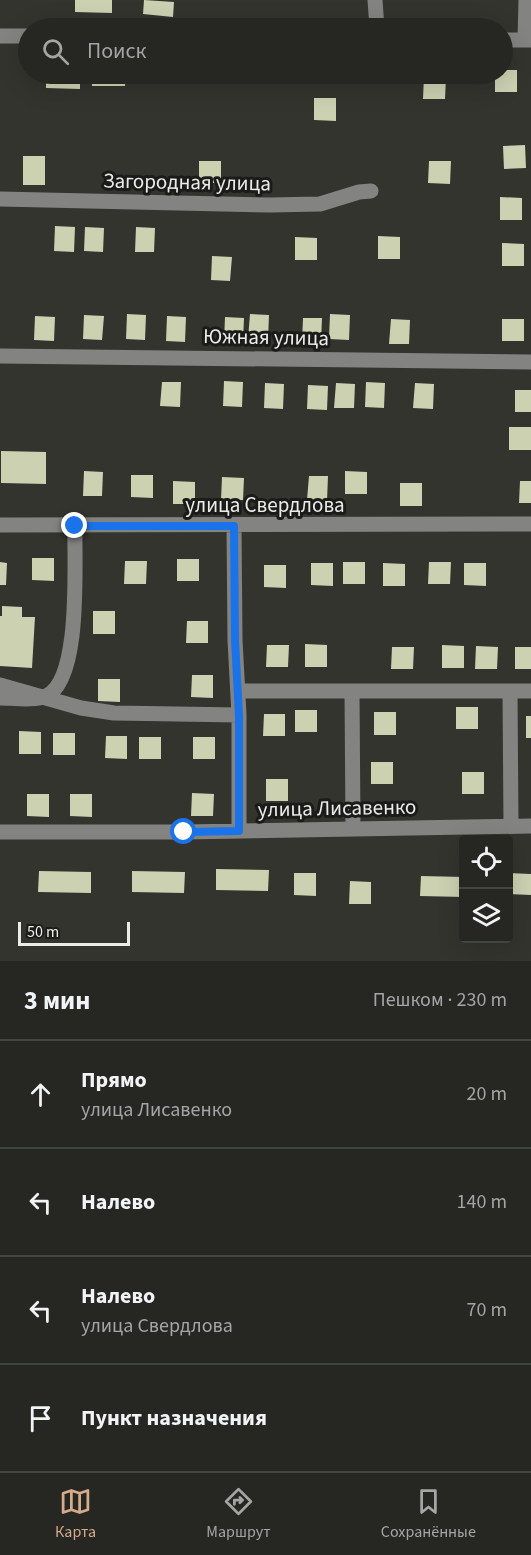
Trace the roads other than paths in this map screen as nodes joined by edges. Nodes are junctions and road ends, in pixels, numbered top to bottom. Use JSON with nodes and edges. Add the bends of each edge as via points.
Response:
{"nodes":[{"id":1,"x":375,"y":0,"type":"edge"},
{"id":2,"x":526,"y":0,"type":"edge"},
{"id":3,"x":376,"y":18,"type":"edge"},
{"id":4,"x":0,"y":36,"type":"edge"},
{"id":5,"x":18,"y":36,"type":"edge"},
{"id":6,"x":528,"y":40,"type":"edge"},
{"id":7,"x":371,"y":191,"type":"dead end"},
{"id":8,"x":0,"y":199,"type":"edge"},
{"id":9,"x":0,"y":356,"type":"edge"},
{"id":10,"x":531,"y":362,"type":"edge"},
{"id":11,"x":531,"y":524,"type":"edge"},
{"id":12,"x":0,"y":525,"type":"edge"},
{"id":13,"x":75,"y":526,"type":"junction"},
{"id":14,"x":234,"y":526,"type":"junction"},
{"id":15,"x":0,"y":685,"type":"edge"},
{"id":16,"x":238,"y":691,"type":"junction"},
{"id":17,"x":352,"y":691,"type":"junction"},
{"id":18,"x":510,"y":691,"type":"junction"},
{"id":19,"x":531,"y":691,"type":"edge"},
{"id":20,"x":44,"y":697,"type":"junction"},
{"id":21,"x":0,"y":698,"type":"edge"},
{"id":22,"x":239,"y":716,"type":"junction"},
{"id":23,"x":511,"y":826,"type":"junction"},
{"id":24,"x":531,"y":826,"type":"edge"},
{"id":25,"x":353,"y":828,"type":"junction"},
{"id":26,"x":239,"y":831,"type":"junction"},
{"id":27,"x":0,"y":832,"type":"edge"}],
"edges":[{"from":1,"to":3,"type":"street"},
{"from":2,"to":6,"type":"street"},
{"from":4,"to":5,"type":"street"},
{"from":7,"to":8,"type":"street","name":"Загородная улица","via":[[320,204],[280,205]]},
{"from":9,"to":10,"type":"street","name":"Южная улица"},
{"from":11,"to":14,"type":"street","name":"улица Свердлова"},
{"from":12,"to":13,"type":"street","name":"улица Свердлова"},
{"from":13,"to":14,"type":"street","name":"улица Свердлова"},
{"from":13,"to":20,"type":"street","via":[[70,655],[63,680]]},
{"from":14,"to":16,"type":"street"},
{"from":15,"to":20,"type":"street"},
{"from":16,"to":17,"type":"street"},
{"from":16,"to":22,"type":"street"},
{"from":17,"to":18,"type":"street"},
{"from":17,"to":25,"type":"street"},
{"from":18,"to":19,"type":"street"},
{"from":18,"to":23,"type":"street"},
{"from":20,"to":21,"type":"street"},
{"from":20,"to":22,"type":"street","via":[[81,708],[114,712]]},
{"from":22,"to":26,"type":"street"},
{"from":23,"to":24,"type":"street","name":"улица Лисавенко"},
{"from":23,"to":25,"type":"street","name":"улица Лисавенко"},
{"from":25,"to":26,"type":"street","name":"улица Лисавенко"},
{"from":26,"to":27,"type":"street","name":"улица Лисавенко"}]}
